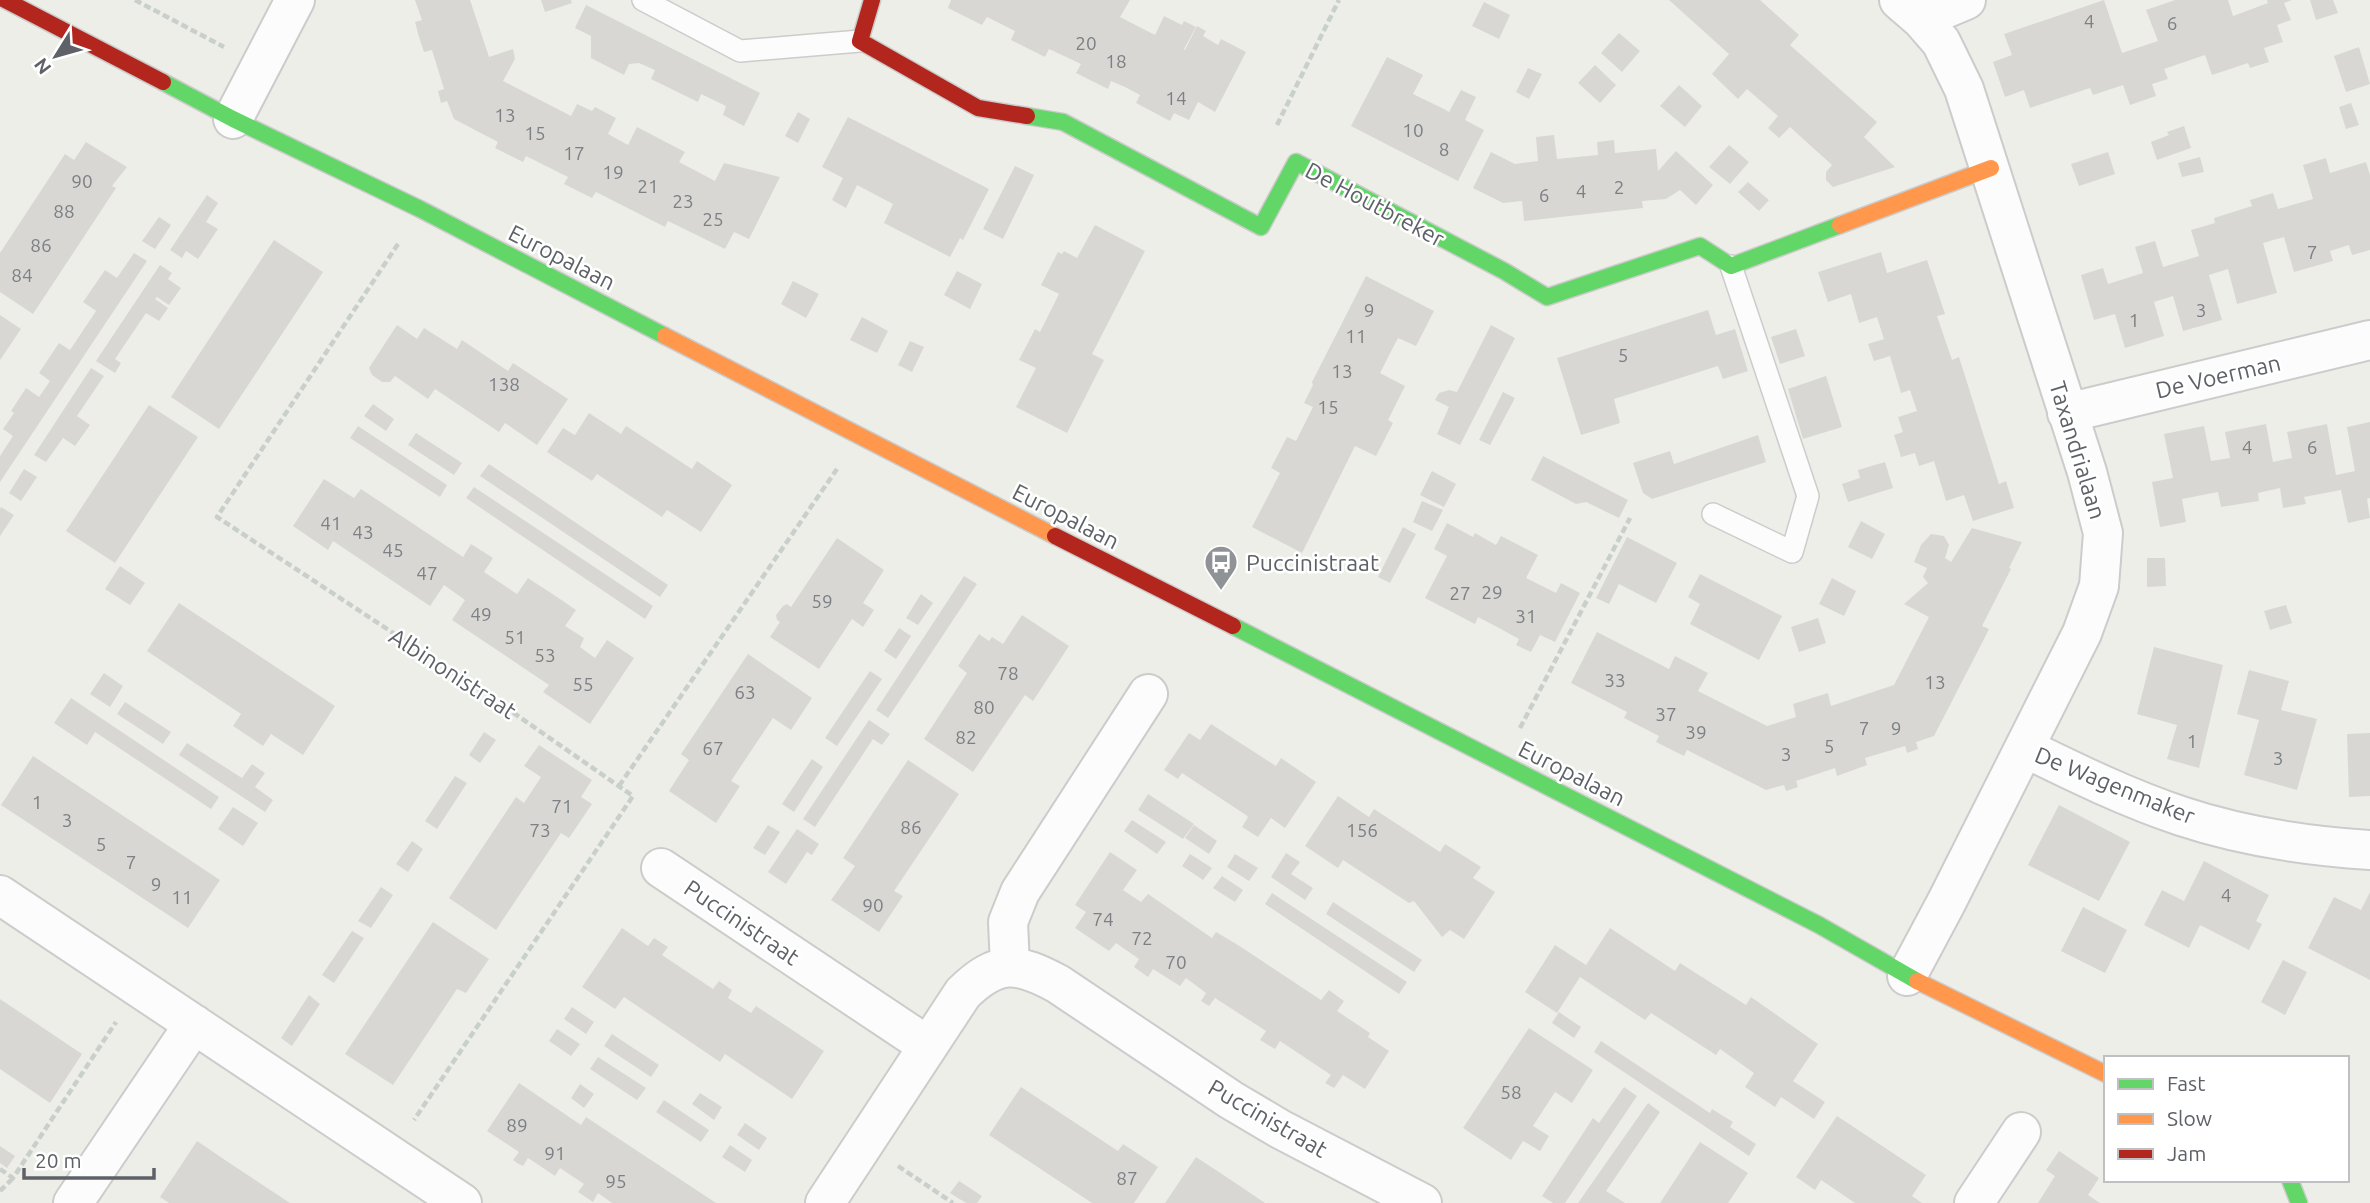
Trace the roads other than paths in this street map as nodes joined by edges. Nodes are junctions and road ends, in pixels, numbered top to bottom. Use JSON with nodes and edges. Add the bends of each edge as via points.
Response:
{"nodes":[{"id":1,"x":295,"y":0,"type":"edge"},
{"id":2,"x":643,"y":0,"type":"edge"},
{"id":3,"x":872,"y":0,"type":"edge"},
{"id":4,"x":1966,"y":0,"type":"edge"},
{"id":5,"x":5,"y":7,"type":"edge"},
{"id":6,"x":1910,"y":10,"type":"edge"},
{"id":7,"x":860,"y":41,"type":"junction"},
{"id":8,"x":233,"y":120,"type":"junction"},
{"id":9,"x":1991,"y":168,"type":"junction"},
{"id":10,"x":1731,"y":266,"type":"junction"},
{"id":11,"x":2370,"y":340,"type":"edge"},
{"id":12,"x":2067,"y":413,"type":"junction"},
{"id":13,"x":1713,"y":514,"type":"dead end"},
{"id":14,"x":1147,"y":694,"type":"dead end"},
{"id":15,"x":2025,"y":748,"type":"junction"},
{"id":16,"x":2370,"y":850,"type":"edge"},
{"id":17,"x":661,"y":868,"type":"dead end"},
{"id":18,"x":0,"y":895,"type":"edge"},
{"id":19,"x":1010,"y":966,"type":"junction"},
{"id":20,"x":1906,"y":976,"type":"junction"},
{"id":21,"x":194,"y":1024,"type":"junction"},
{"id":22,"x":928,"y":1046,"type":"junction"},
{"id":23,"x":2104,"y":1073,"type":"edge"},
{"id":24,"x":2021,"y":1132,"type":"dead end"},
{"id":25,"x":2291,"y":1182,"type":"edge"},
{"id":26,"x":1402,"y":1198,"type":"edge"},
{"id":27,"x":73,"y":1203,"type":"edge"},
{"id":28,"x":462,"y":1203,"type":"edge"},
{"id":29,"x":825,"y":1203,"type":"edge"},
{"id":30,"x":1974,"y":1203,"type":"edge"},
{"id":31,"x":2299,"y":1203,"type":"edge"}],
"edges":[{"from":1,"to":8,"type":"street"},
{"from":2,"to":7,"type":"lane","via":[[740,51]]},
{"from":3,"to":7,"type":"street"},
{"from":4,"to":6,"type":"street"},
{"from":5,"to":8,"type":"street","name":"Europalaan","via":[[112,54]]},
{"from":6,"to":9,"type":"street","name":"Taxandrialaan","via":[[1941,42],[1964,89]]},
{"from":7,"to":10,"type":"street","name":"De Houtbreker","via":[[978,108],[1063,122],[1261,227],[1296,162],[1547,297],[1700,246]]},
{"from":8,"to":20,"type":"street","name":"Europalaan","via":[[420,209],[1819,926]]},
{"from":9,"to":10,"type":"street"},
{"from":9,"to":12,"type":"street","name":"Taxandrialaan"},
{"from":10,"to":13,"type":"lane","via":[[1808,496],[1792,552]]},
{"from":11,"to":12,"type":"street","name":"De Voerman"},
{"from":12,"to":15,"type":"street","name":"Taxandrialaan","via":[[2103,533],[2099,586],[2082,633]]},
{"from":14,"to":19,"type":"street","via":[[1020,892],[1008,922]]},
{"from":15,"to":16,"type":"street","name":"De Wagenmaker","via":[[2183,817],[2260,836]]},
{"from":15,"to":20,"type":"street","name":"Taxandrialaan"},
{"from":17,"to":22,"type":"street","name":"Puccinistraat"},
{"from":18,"to":21,"type":"street"},
{"from":19,"to":22,"type":"street","via":[[981,976],[963,993]]},
{"from":19,"to":26,"type":"street","name":"Puccinistraat","via":[[1035,971],[1058,984],[1231,1100]]},
{"from":20,"to":23,"type":"street","name":"Europalaan"},
{"from":21,"to":27,"type":"street"},
{"from":21,"to":28,"type":"street"},
{"from":22,"to":29,"type":"street"},
{"from":24,"to":30,"type":"street"},
{"from":25,"to":31,"type":"street"}]}
